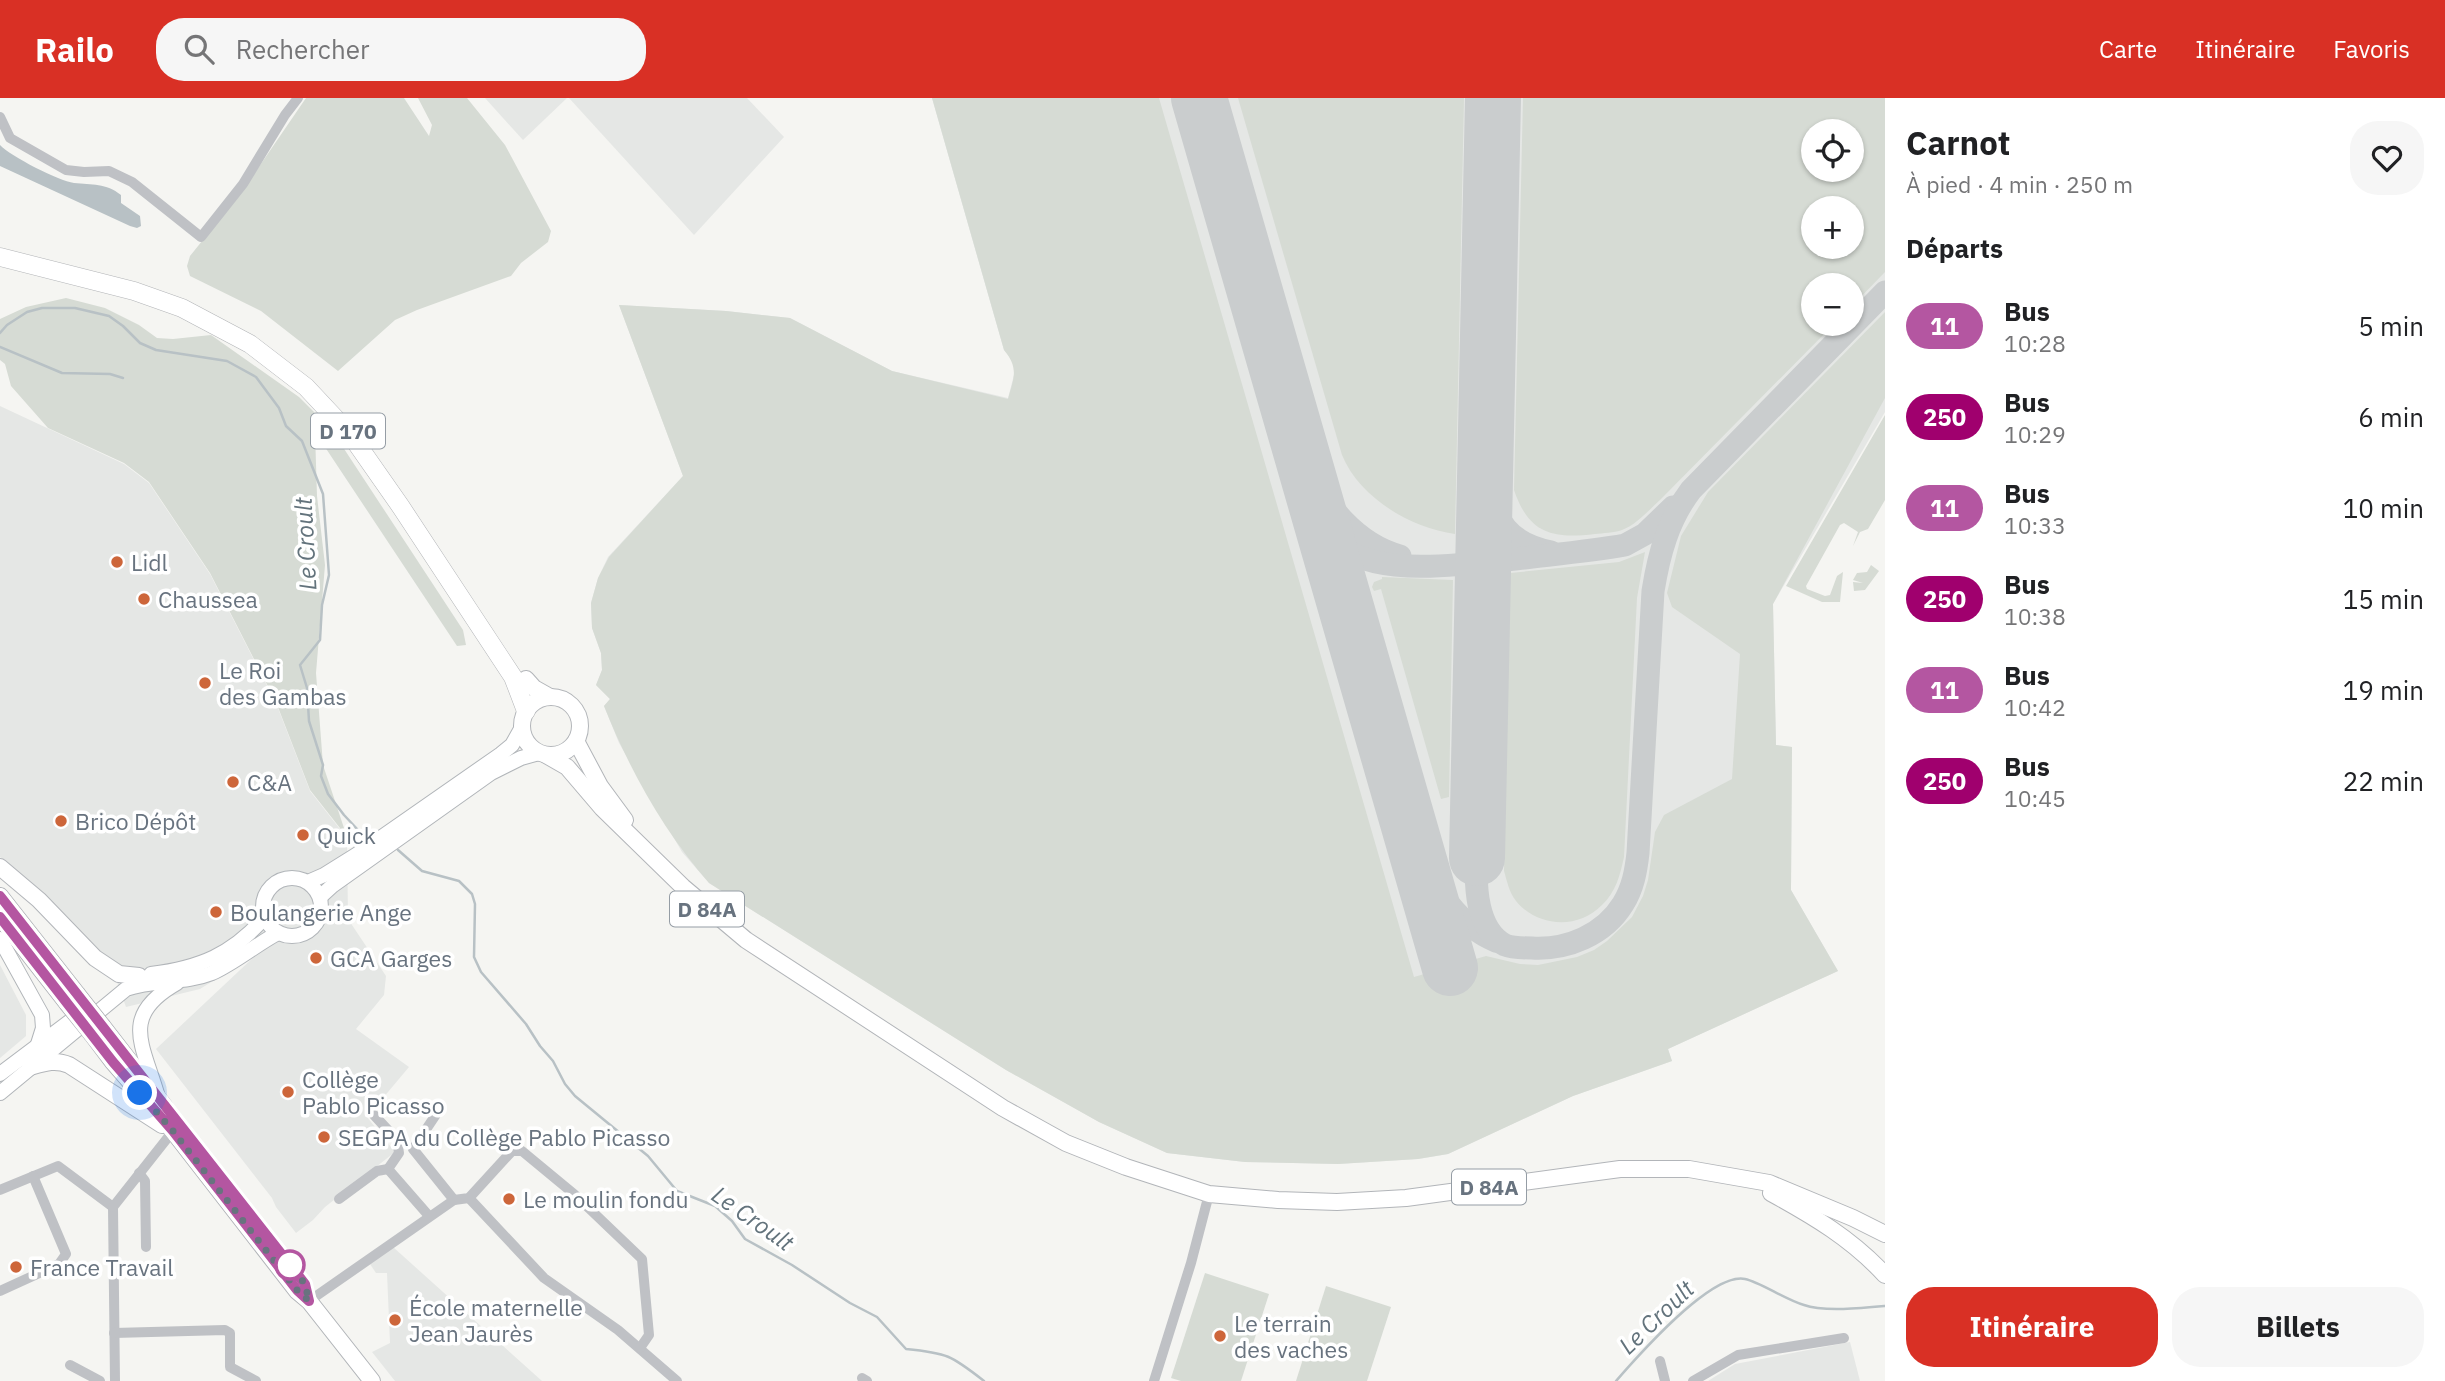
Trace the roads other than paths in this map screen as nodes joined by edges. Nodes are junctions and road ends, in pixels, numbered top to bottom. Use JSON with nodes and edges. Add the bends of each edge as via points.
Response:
{"nodes":[{"id":1,"x":298,"y":98,"type":"edge"},
{"id":2,"x":0,"y":117,"type":"edge"},
{"id":3,"x":0,"y":246,"type":"edge"},
{"id":4,"x":0,"y":257,"type":"edge"},
{"id":5,"x":526,"y":679,"type":"joint"},
{"id":6,"x":550,"y":697,"type":"junction"},
{"id":7,"x":526,"y":711,"type":"junction"},
{"id":8,"x":522,"y":729,"type":"junction"},
{"id":9,"x":576,"y":741,"type":"junction"},
{"id":10,"x":542,"y":754,"type":"junction"},
{"id":11,"x":652,"y":856,"type":"junction"},
{"id":12,"x":0,"y":867,"type":"edge"},
{"id":13,"x":308,"y":882,"type":"junction"},
{"id":14,"x":0,"y":896,"type":"edge"},
{"id":15,"x":320,"y":897,"type":"junction"},
{"id":16,"x":0,"y":917,"type":"edge"},
{"id":17,"x":265,"y":917,"type":"junction"},
{"id":18,"x":278,"y":933,"type":"junction"},
{"id":19,"x":0,"y":939,"type":"edge"},
{"id":20,"x":139,"y":976,"type":"junction"},
{"id":21,"x":178,"y":982,"type":"junction"},
{"id":22,"x":72,"y":998,"type":"junction"},
{"id":23,"x":98,"y":1031,"type":"junction"},
{"id":24,"x":38,"y":1044,"type":"junction"},
{"id":25,"x":30,"y":1067,"type":"junction"},
{"id":26,"x":0,"y":1074,"type":"edge"},
{"id":27,"x":0,"y":1093,"type":"edge"},
{"id":28,"x":158,"y":1098,"type":"junction"},
{"id":29,"x":441,"y":1107,"type":"dead end"},
{"id":30,"x":374,"y":1115,"type":"dead end"},
{"id":31,"x":173,"y":1131,"type":"junction"},
{"id":32,"x":388,"y":1169,"type":"junction"},
{"id":33,"x":139,"y":1173,"type":"junction"},
{"id":34,"x":1726,"y":1174,"type":"junction"},
{"id":35,"x":33,"y":1176,"type":"junction"},
{"id":36,"x":1173,"y":1182,"type":"junction"},
{"id":37,"x":0,"y":1190,"type":"edge"},
{"id":38,"x":1209,"y":1194,"type":"junction"},
{"id":39,"x":469,"y":1198,"type":"junction"},
{"id":40,"x":1252,"y":1198,"type":"junction"},
{"id":41,"x":339,"y":1199,"type":"dead end"},
{"id":42,"x":454,"y":1200,"type":"junction"},
{"id":43,"x":113,"y":1207,"type":"junction"},
{"id":44,"x":429,"y":1216,"type":"junction"},
{"id":45,"x":1885,"y":1234,"type":"edge"},
{"id":46,"x":146,"y":1247,"type":"dead end"},
{"id":47,"x":1885,"y":1275,"type":"edge"},
{"id":48,"x":0,"y":1291,"type":"edge"},
{"id":49,"x":309,"y":1301,"type":"junction"},
{"id":50,"x":114,"y":1333,"type":"junction"},
{"id":51,"x":1844,"y":1338,"type":"dead end"},
{"id":52,"x":640,"y":1348,"type":"junction"},
{"id":53,"x":1660,"y":1361,"type":"dead end"},
{"id":54,"x":70,"y":1365,"type":"dead end"},
{"id":55,"x":100,"y":1381,"type":"edge"},
{"id":56,"x":115,"y":1381,"type":"edge"},
{"id":57,"x":256,"y":1381,"type":"edge"},
{"id":58,"x":372,"y":1381,"type":"edge"},
{"id":59,"x":677,"y":1381,"type":"edge"},
{"id":60,"x":1154,"y":1381,"type":"edge"},
{"id":61,"x":1665,"y":1381,"type":"edge"},
{"id":62,"x":1693,"y":1381,"type":"edge"}],
"edges":[{"from":1,"to":2,"type":"street","via":[[243,184],[201,237],[132,182],[108,171],[66,170],[10,138]]},
{"from":3,"to":5,"type":"highway","number":"D 170","via":[[186,298],[263,339],[311,376],[377,451]]},
{"from":4,"to":7,"type":"highway","number":"D 170","via":[[182,308],[250,344],[306,387],[351,434],[388,487],[513,677]]},
{"from":5,"to":6,"type":"main road","number":"D 170"},
{"from":6,"to":7,"type":"main road"},
{"from":6,"to":9,"type":"main road","via":[[573,708],[580,724]]},
{"from":7,"to":8,"type":"main road"},
{"from":8,"to":10,"type":"main road","via":[[527,744]]},
{"from":8,"to":13,"type":"main road","via":[[501,754],[356,855]]},
{"from":9,"to":10,"type":"main road","via":[[563,753]]},
{"from":9,"to":11,"type":"main road","number":"D 84A","via":[[600,786]]},
{"from":10,"to":11,"type":"main road","number":"D 84A","via":[[568,766],[602,808]]},
{"from":10,"to":15,"type":"main road","via":[[521,758],[491,774]]},
{"from":11,"to":36,"type":"main road","number":"D 84A","via":[[746,940],[1003,1108],[1066,1143]]},
{"from":12,"to":20,"type":"main road","via":[[95,958],[119,974]]},
{"from":13,"to":15,"type":"main road"},
{"from":13,"to":17,"type":"main road","via":[[287,878],[273,885],[265,897]]},
{"from":14,"to":22,"type":"main road"},
{"from":15,"to":18,"type":"main road","via":[[322,911],[315,927],[298,936]]},
{"from":16,"to":22,"type":"main road"},
{"from":17,"to":18,"type":"main road"},
{"from":17,"to":20,"type":"main road","via":[[219,957],[182,970]]},
{"from":18,"to":21,"type":"main road","via":[[213,972]]},
{"from":19,"to":24,"type":"main road","via":[[42,1015]]},
{"from":20,"to":24,"type":"main road","via":[[123,981]]},
{"from":21,"to":25,"type":"main road","via":[[126,989]]},
{"from":21,"to":28,"type":"main road","via":[[147,1006],[139,1033]]},
{"from":22,"to":23,"type":"main road","bridge":true},
{"from":23,"to":28,"type":"main road"},
{"from":23,"to":31,"type":"main road","via":[[113,1062]]},
{"from":24,"to":26,"type":"main road"},
{"from":25,"to":27,"type":"main road"},
{"from":25,"to":31,"type":"main road","via":[[47,1062],[69,1065]]},
{"from":28,"to":49,"type":"main road","via":[[305,1284]]},
{"from":29,"to":42,"type":"street","via":[[413,1149]]},
{"from":30,"to":32,"type":"street","via":[[397,1140],[400,1153]]},
{"from":31,"to":33,"type":"street"},
{"from":31,"to":49,"type":"main road"},
{"from":32,"to":41,"type":"street","via":[[377,1171]]},
{"from":32,"to":44,"type":"street"},
{"from":33,"to":43,"type":"street"},
{"from":33,"to":46,"type":"street","via":[[145,1181]]},
{"from":34,"to":40,"type":"main road","number":"D 84A","via":[[1635,1168],[1392,1199],[1308,1202]]},
{"from":34,"to":45,"type":"main road","number":"D 84A","via":[[1769,1183]]},
{"from":34,"to":47,"type":"main road","number":"D 84A","via":[[1766,1190],[1824,1223]]},
{"from":35,"to":37,"type":"street"},
{"from":35,"to":43,"type":"street","via":[[58,1166]]},
{"from":35,"to":48,"type":"street","via":[[66,1254],[60,1264]]},
{"from":36,"to":38,"type":"main road","number":"D 84A"},
{"from":36,"to":40,"type":"main road","number":"D 84A"},
{"from":38,"to":40,"type":"main road","number":"D 84A"},
{"from":38,"to":60,"type":"street"},
{"from":39,"to":42,"type":"street"},
{"from":39,"to":52,"type":"street","via":[[544,1278]]},
{"from":39,"to":52,"type":"street","via":[[512,1151],[522,1151],[545,1170],[642,1259],[649,1335]]},
{"from":42,"to":44,"type":"street"},
{"from":43,"to":50,"type":"street"},
{"from":44,"to":49,"type":"street"},
{"from":49,"to":58,"type":"main road"},
{"from":50,"to":56,"type":"street"},
{"from":50,"to":57,"type":"street","via":[[225,1330],[230,1333],[230,1367]]},
{"from":51,"to":62,"type":"street","via":[[1738,1355]]},
{"from":52,"to":59,"type":"street"},
{"from":53,"to":61,"type":"street"},
{"from":54,"to":55,"type":"street"}]}
